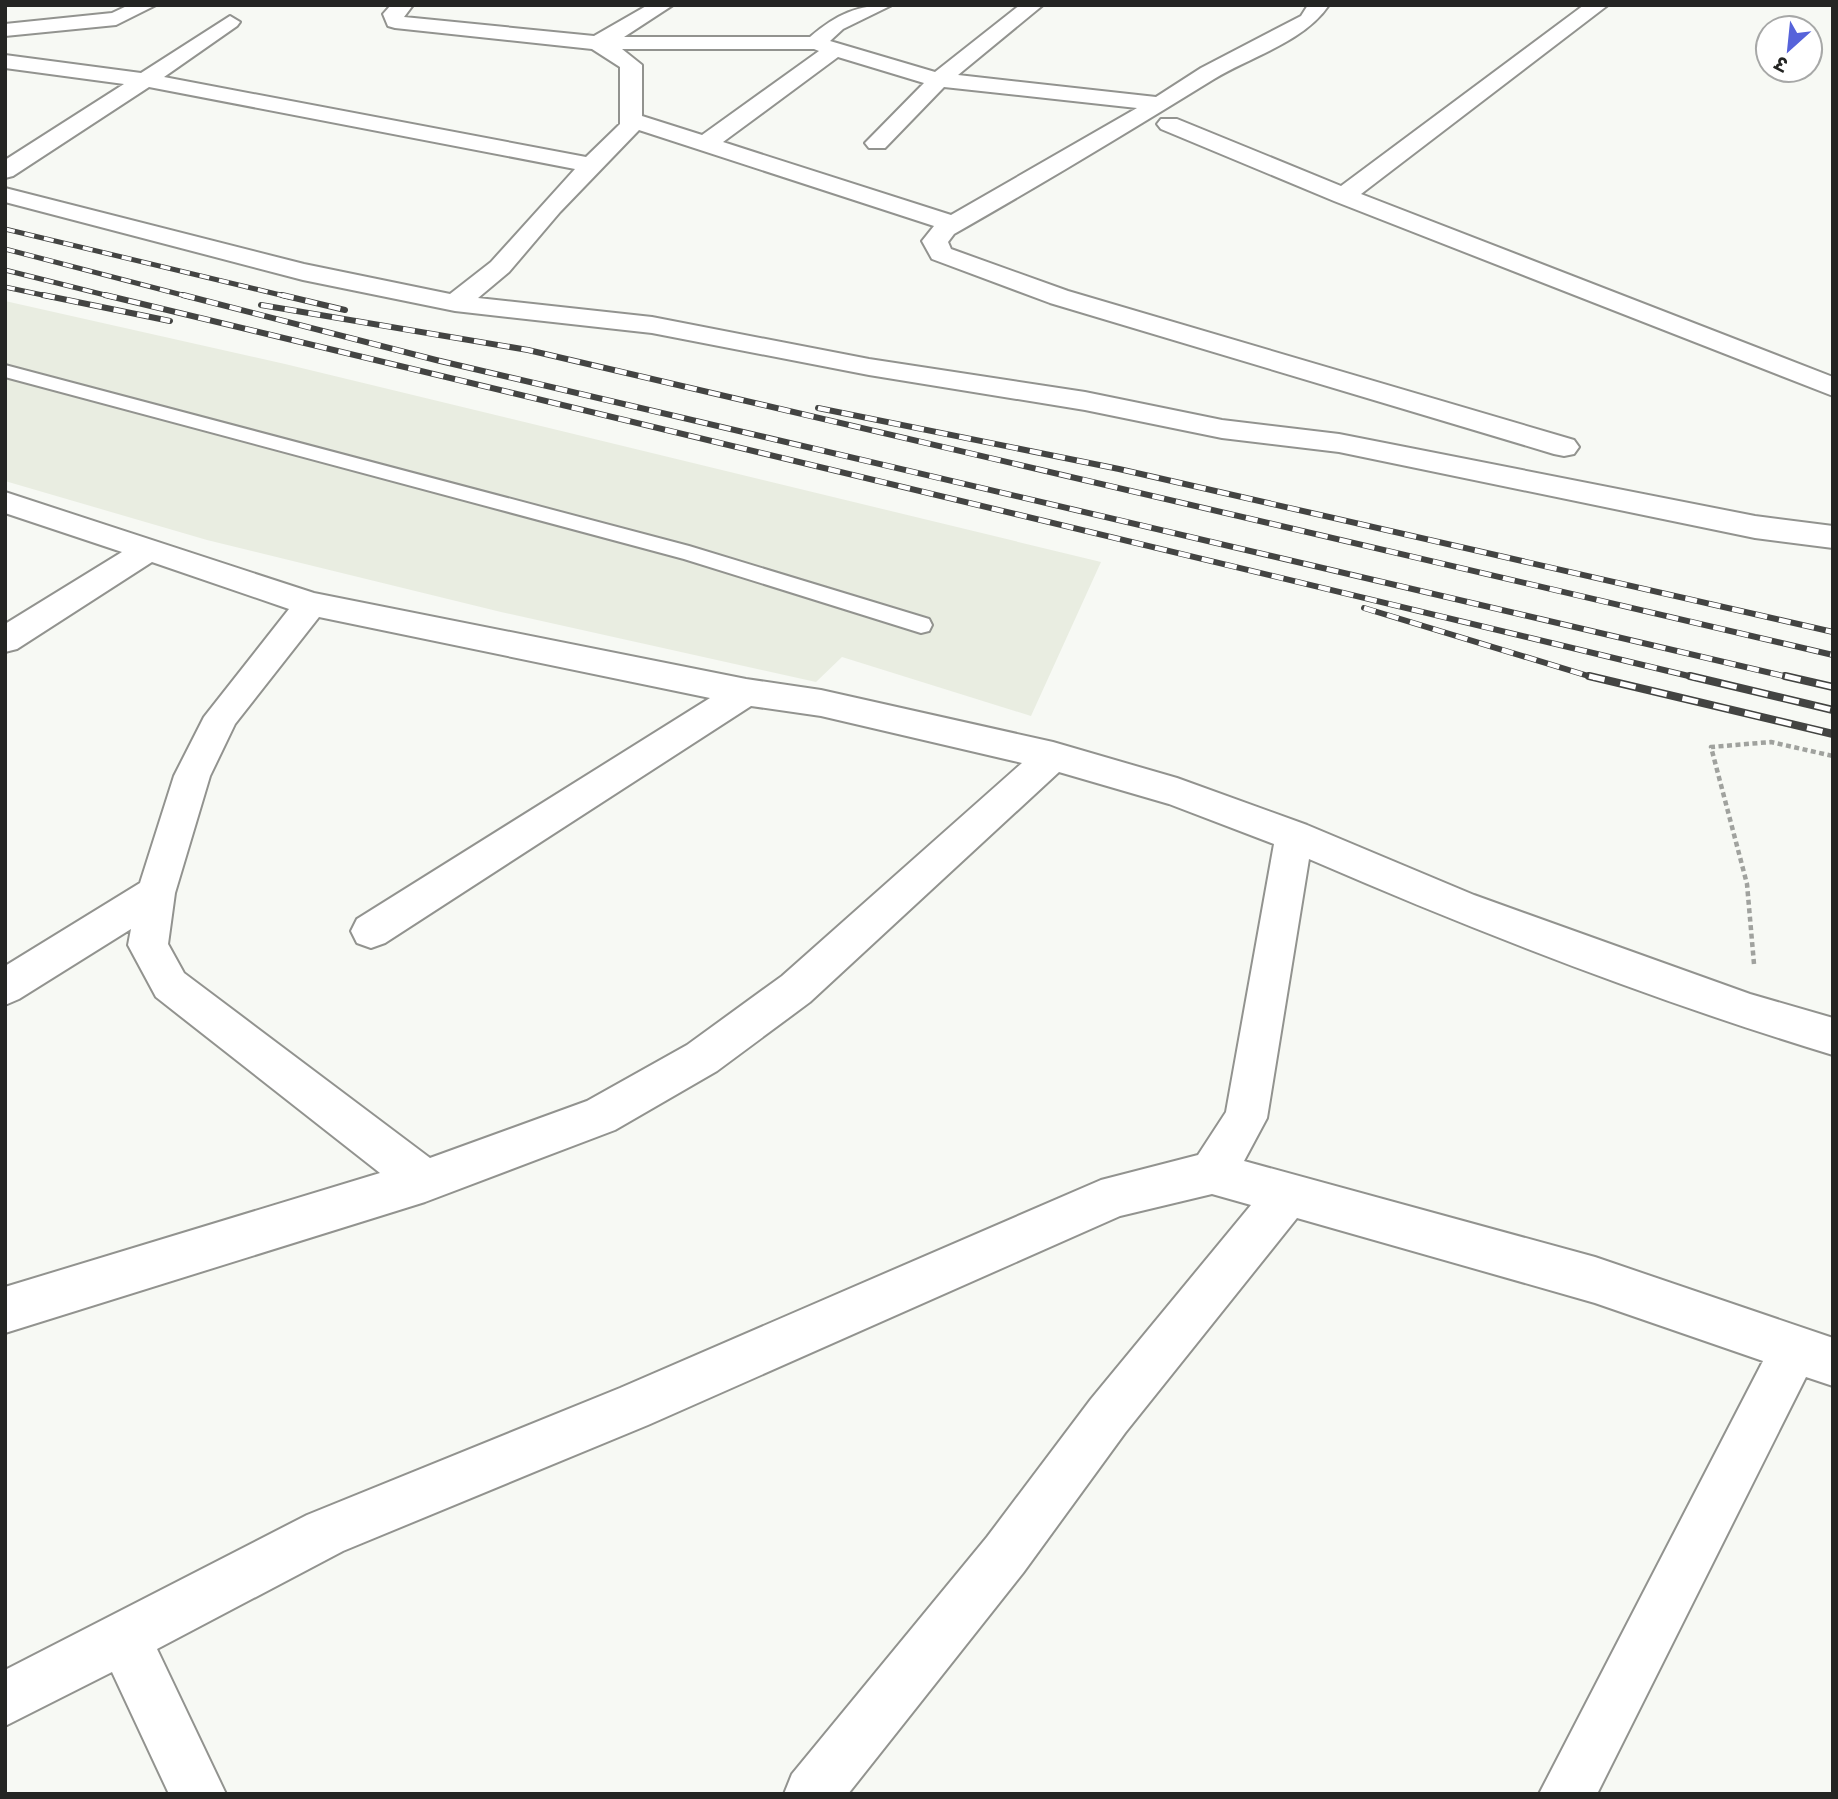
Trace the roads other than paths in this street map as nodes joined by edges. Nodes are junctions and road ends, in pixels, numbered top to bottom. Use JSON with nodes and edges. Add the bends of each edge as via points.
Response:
{"nodes":[{"id":1,"x":146,"y":5,"type":"edge"},
{"id":2,"x":403,"y":5,"type":"edge"},
{"id":3,"x":663,"y":5,"type":"edge"},
{"id":4,"x":882,"y":5,"type":"edge"},
{"id":5,"x":1033,"y":5,"type":"edge"},
{"id":6,"x":1319,"y":5,"type":"edge"},
{"id":7,"x":1598,"y":5,"type":"edge"},
{"id":8,"x":230,"y":22,"type":"dead end"},
{"id":9,"x":5,"y":30,"type":"edge"},
{"id":10,"x":597,"y":43,"type":"junction"},
{"id":11,"x":825,"y":46,"type":"junction"},
{"id":12,"x":5,"y":61,"type":"edge"},
{"id":13,"x":145,"y":80,"type":"junction"},
{"id":14,"x":940,"y":80,"type":"junction"},
{"id":15,"x":1165,"y":114,"type":"junction"},
{"id":16,"x":631,"y":120,"type":"junction"},
{"id":17,"x":877,"y":143,"type":"dead end"},
{"id":18,"x":705,"y":144,"type":"junction"},
{"id":19,"x":591,"y":165,"type":"junction"},
{"id":20,"x":5,"y":171,"type":"edge"},
{"id":21,"x":5,"y":195,"type":"edge"},
{"id":22,"x":1343,"y":196,"type":"junction"},
{"id":23,"x":953,"y":223,"type":"junction"},
{"id":24,"x":455,"y":303,"type":"junction"},
{"id":25,"x":5,"y":371,"type":"edge"},
{"id":26,"x":1833,"y":387,"type":"edge"},
{"id":27,"x":1564,"y":447,"type":"dead end"},
{"id":28,"x":5,"y":502,"type":"edge"},
{"id":29,"x":1833,"y":537,"type":"edge"},
{"id":30,"x":147,"y":551,"type":"junction"},
{"id":31,"x":311,"y":604,"type":"junction"},
{"id":32,"x":921,"y":625,"type":"dead end"},
{"id":33,"x":5,"y":640,"type":"edge"},
{"id":34,"x":746,"y":692,"type":"junction"},
{"id":35,"x":1053,"y":756,"type":"junction"},
{"id":36,"x":1294,"y":836,"type":"junction"},
{"id":37,"x":156,"y":893,"type":"junction"},
{"id":38,"x":371,"y":932,"type":"dead end"},
{"id":39,"x":5,"y":988,"type":"edge"},
{"id":40,"x":1833,"y":1037,"type":"edge"},
{"id":41,"x":1212,"y":1172,"type":"junction"},
{"id":42,"x":425,"y":1181,"type":"junction"},
{"id":43,"x":1289,"y":1195,"type":"junction"},
{"id":44,"x":5,"y":1310,"type":"edge"},
{"id":45,"x":1814,"y":1356,"type":"edge"},
{"id":46,"x":124,"y":1638,"type":"junction"},
{"id":47,"x":5,"y":1699,"type":"edge"},
{"id":48,"x":198,"y":1794,"type":"edge"},
{"id":49,"x":812,"y":1794,"type":"edge"},
{"id":50,"x":1567,"y":1794,"type":"edge"}],
"edges":[{"from":1,"to":9,"type":"street","via":[[116,19]]},
{"from":2,"to":10,"type":"street","via":[[393,14],[395,22]]},
{"from":3,"to":10,"type":"street"},
{"from":4,"to":11,"type":"street","via":[[836,25]]},
{"from":5,"to":14,"type":"street"},
{"from":6,"to":15,"type":"street","via":[[1308,20],[1209,73]]},
{"from":7,"to":22,"type":"street"},
{"from":8,"to":13,"type":"street"},
{"from":10,"to":11,"type":"street"},
{"from":10,"to":16,"type":"street","via":[[631,65]]},
{"from":11,"to":14,"type":"street"},
{"from":11,"to":18,"type":"street"},
{"from":12,"to":13,"type":"street"},
{"from":13,"to":19,"type":"street"},
{"from":13,"to":20,"type":"street"},
{"from":14,"to":15,"type":"street"},
{"from":14,"to":17,"type":"street"},
{"from":15,"to":22,"type":"street"},
{"from":15,"to":23,"type":"street","via":[[1111,135]]},
{"from":16,"to":18,"type":"street"},
{"from":16,"to":19,"type":"street"},
{"from":18,"to":23,"type":"street"},
{"from":19,"to":24,"type":"street","via":[[500,267]]},
{"from":21,"to":24,"type":"street","via":[[303,272]]},
{"from":22,"to":26,"type":"street"},
{"from":23,"to":27,"type":"street","via":[[935,241],[941,254],[960,263]]},
{"from":24,"to":29,"type":"street","via":[[652,325],[1222,429],[1339,443],[1755,527]]},
{"from":25,"to":32,"type":"lane","via":[[689,553]]},
{"from":28,"to":30,"type":"street"},
{"from":30,"to":31,"type":"street"},
{"from":30,"to":33,"type":"street"},
{"from":31,"to":34,"type":"street"},
{"from":31,"to":37,"type":"street","via":[[221,717],[192,776]]},
{"from":34,"to":35,"type":"street","via":[[821,703]]},
{"from":34,"to":38,"type":"street"},
{"from":35,"to":36,"type":"street","via":[[1178,792]]},
{"from":35,"to":42,"type":"street","via":[[796,989],[702,1058],[600,1116]]},
{"from":36,"to":40,"type":"street","via":[[1460,907],[1750,1012]]},
{"from":36,"to":41,"type":"street","via":[[1246,1118]]},
{"from":37,"to":39,"type":"street"},
{"from":37,"to":42,"type":"street","via":[[148,945],[170,985]]},
{"from":41,"to":43,"type":"street"},
{"from":41,"to":46,"type":"street","via":[[1117,1195],[643,1403],[325,1532]]},
{"from":42,"to":44,"type":"street"},
{"from":43,"to":45,"type":"street","via":[[1595,1280]]},
{"from":43,"to":49,"type":"street","via":[[1108,1416],[1005,1555]]},
{"from":45,"to":50,"type":"street"},
{"from":46,"to":47,"type":"street"},
{"from":46,"to":48,"type":"street"}]}
